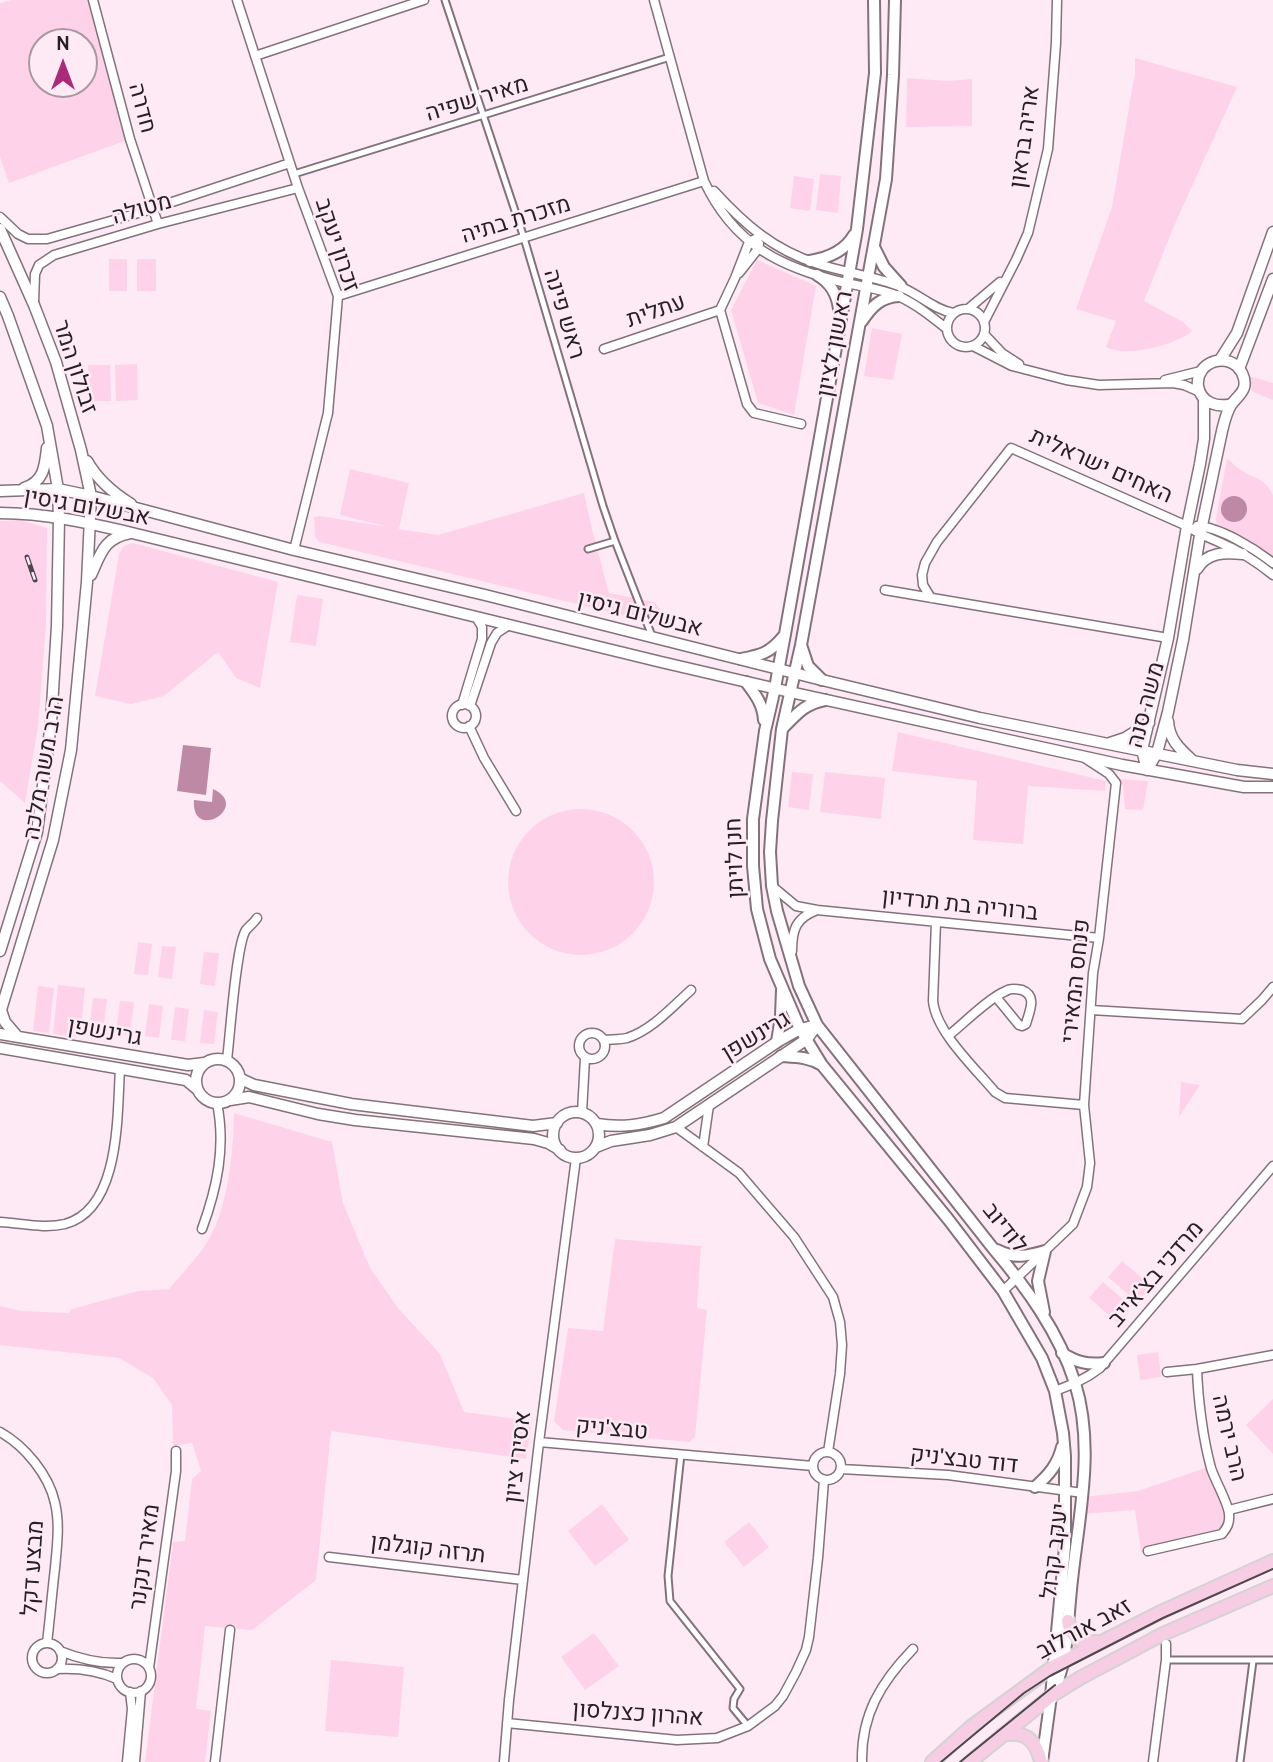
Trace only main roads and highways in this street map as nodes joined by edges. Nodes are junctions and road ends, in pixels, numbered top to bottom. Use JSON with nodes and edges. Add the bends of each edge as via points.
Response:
{"nodes":[{"id":1,"x":874,"y":0,"type":"edge"},
{"id":2,"x":895,"y":0,"type":"edge"},
{"id":3,"x":857,"y":229,"type":"junction"},
{"id":4,"x":874,"y":246,"type":"junction"},
{"id":5,"x":810,"y":261,"type":"road end"},
{"id":6,"x":817,"y":275,"type":"road end"},
{"id":7,"x":841,"y":318,"type":"junction"},
{"id":8,"x":860,"y":323,"type":"junction"},
{"id":9,"x":785,"y":634,"type":"junction"},
{"id":10,"x":801,"y":645,"type":"junction"},
{"id":11,"x":741,"y":659,"type":"road end"},
{"id":12,"x":778,"y":669,"type":"joint"},
{"id":13,"x":822,"y":680,"type":"road end"},
{"id":14,"x":746,"y":682,"type":"road end"},
{"id":15,"x":790,"y":692,"type":"joint"},
{"id":16,"x":825,"y":700,"type":"road end"},
{"id":17,"x":782,"y":729,"type":"junction"},
{"id":18,"x":765,"y":731,"type":"junction"},
{"id":19,"x":782,"y":984,"type":"junction"},
{"id":20,"x":817,"y":1025,"type":"joint"},
{"id":21,"x":807,"y":1039,"type":"joint"},
{"id":22,"x":777,"y":1042,"type":"road end"},
{"id":23,"x":781,"y":1056,"type":"road end"},
{"id":24,"x":822,"y":1065,"type":"junction"},
{"id":25,"x":992,"y":1247,"type":"junction"},
{"id":26,"x":1046,"y":1321,"type":"junction"},
{"id":27,"x":1062,"y":1353,"type":"junction"},
{"id":28,"x":1104,"y":1363,"type":"road end"},
{"id":29,"x":1063,"y":1433,"type":"junction"},
{"id":30,"x":1035,"y":1487,"type":"road end"},
{"id":31,"x":1065,"y":1491,"type":"joint"},
{"id":32,"x":1083,"y":1493,"type":"joint"},
{"id":33,"x":1273,"y":1561,"type":"edge"},
{"id":34,"x":1273,"y":1586,"type":"edge"},
{"id":35,"x":1068,"y":1621,"type":"junction"},
{"id":36,"x":1108,"y":1639,"type":"junction"},
{"id":37,"x":1059,"y":1663,"type":"junction"},
{"id":38,"x":1051,"y":1696,"type":"junction"},
{"id":39,"x":1002,"y":1735,"type":"junction"},
{"id":40,"x":932,"y":1762,"type":"edge"},
{"id":41,"x":970,"y":1762,"type":"edge"},
{"id":42,"x":1041,"y":1762,"type":"edge"}],
"edges":[{"from":1,"to":3,"type":"main road","name":"ראשון לציון","via":[[875,73]]},
{"from":2,"to":4,"type":"main road","name":"ראשון לציון","via":[[886,179]]},
{"from":3,"to":5,"type":"main road","via":[[845,247]]},
{"from":3,"to":7,"type":"main road","name":"ראשון לציון"},
{"from":4,"to":8,"type":"main road","name":"ראשון לציון"},
{"from":4,"to":8,"type":"main road","via":[[900,291],[878,302]]},
{"from":6,"to":7,"type":"main road","via":[[834,290]]},
{"from":7,"to":9,"type":"main road","name":"ראשון לציון"},
{"from":8,"to":10,"type":"main road","name":"ראשון לציון"},
{"from":9,"to":11,"type":"main road","via":[[765,654]]},
{"from":9,"to":12,"type":"main road","name":"ראשון לציון"},
{"from":10,"to":13,"type":"main road","via":[[808,666]]},
{"from":10,"to":15,"type":"main road","name":"ראשון לציון"},
{"from":12,"to":18,"type":"main road","name":"חנן לויתן"},
{"from":14,"to":18,"type":"main road","via":[[764,711]]},
{"from":15,"to":17,"type":"main road","name":"חנן לויתן"},
{"from":16,"to":17,"type":"main road","via":[[803,708]]},
{"from":17,"to":20,"type":"main road","name":"חנן לויתן","via":[[770,852],[772,886],[799,986]]},
{"from":18,"to":19,"type":"main road","name":"חנן לויתן","via":[[752,819],[753,866],[757,909]]},
{"from":19,"to":21,"type":"main road","name":"חנן לויתן"},
{"from":19,"to":22,"type":"main road"},
{"from":20,"to":25,"type":"main road","name":"לודיוב"},
{"from":21,"to":24,"type":"main road","name":"לודיוב"},
{"from":23,"to":24,"type":"main road"},
{"from":24,"to":29,"type":"main road","name":"לודיוב","via":[[1003,1290],[1042,1358],[1055,1391]]},
{"from":25,"to":26,"type":"main road","name":"לודיוב"},
{"from":25,"to":26,"type":"main road","via":[[1019,1256],[1045,1251],[1038,1281]]},
{"from":26,"to":27,"type":"main road","name":"לודיוב"},
{"from":27,"to":28,"type":"main road","via":[[1081,1363]]},
{"from":27,"to":32,"type":"main road","name":"לודיוב","via":[[1075,1384],[1083,1425]]},
{"from":29,"to":30,"type":"main road","via":[[1056,1464]]},
{"from":29,"to":31,"type":"main road","name":"לודיוב"},
{"from":31,"to":37,"type":"main road","name":"יעקב קרול"},
{"from":32,"to":35,"type":"main road","name":"יעקב קרול"},
{"from":33,"to":36,"type":"main road","name":"זאב אורלוב"},
{"from":34,"to":38,"type":"main road","name":"זאב אורלוב","via":[[1164,1634]]},
{"from":35,"to":36,"type":"main road","via":[[1070,1632],[1080,1641]]},
{"from":35,"to":37,"type":"main road","name":"יעקב קרול"},
{"from":36,"to":37,"type":"main road","name":"זאב אורלוב"},
{"from":37,"to":38,"type":"main road","name":"יעקב קרול","via":[[1058,1682]]},
{"from":37,"to":40,"type":"main road","name":"זאב אורלוב","via":[[972,1726]]},
{"from":38,"to":39,"type":"main road","name":"זאב אורלוב"},
{"from":38,"to":42,"type":"main road","name":"יעקב קרול"},
{"from":39,"to":41,"type":"main road","name":"זאב אורלוב"},
{"from":39,"to":42,"type":"main road","via":[[1026,1737]]}]}
